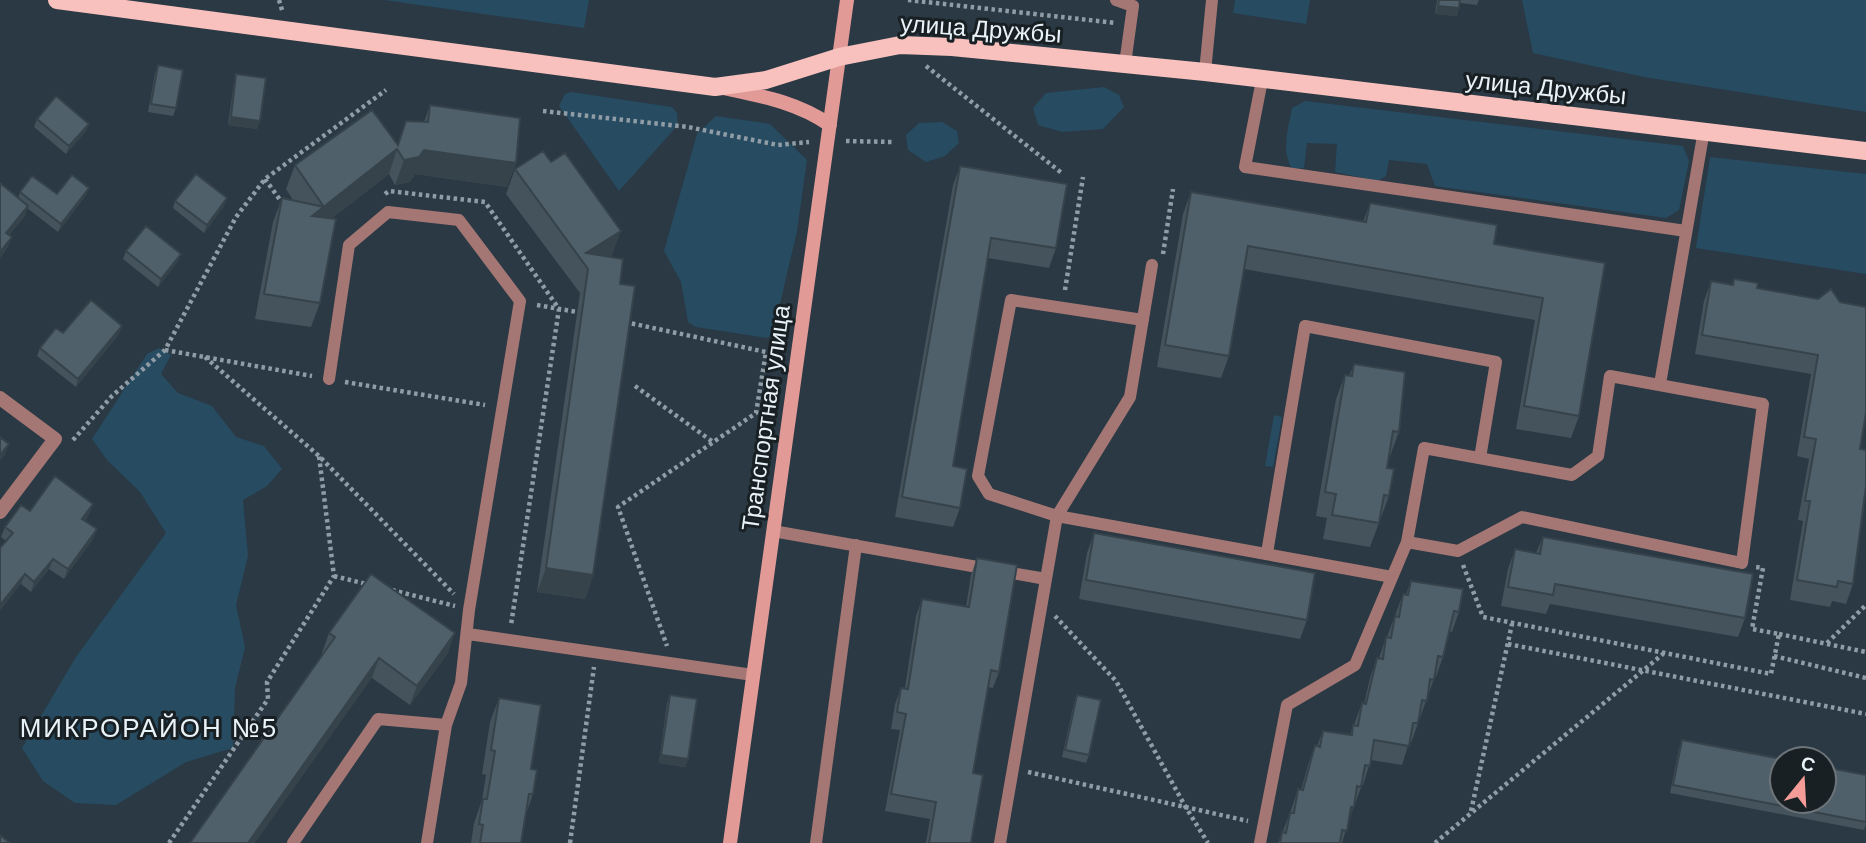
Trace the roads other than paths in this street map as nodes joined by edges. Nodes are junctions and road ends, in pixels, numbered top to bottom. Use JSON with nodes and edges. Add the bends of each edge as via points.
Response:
{"nodes":[{"id":1,"x":57,"y":0,"type":"edge"},
{"id":2,"x":847,"y":0,"type":"edge"},
{"id":3,"x":1116,"y":0,"type":"edge"},
{"id":4,"x":1208,"y":0,"type":"edge"},
{"id":5,"x":1139,"y":3,"type":"edge"},
{"id":6,"x":839,"y":57,"type":"junction"},
{"id":7,"x":1125,"y":64,"type":"junction"},
{"id":8,"x":1205,"y":72,"type":"junction"},
{"id":9,"x":1262,"y":80,"type":"junction"},
{"id":10,"x":715,"y":87,"type":"junction"},
{"id":11,"x":830,"y":125,"type":"junction"},
{"id":12,"x":1704,"y":130,"type":"junction"},
{"id":13,"x":1866,"y":151,"type":"edge"},
{"id":14,"x":1686,"y":232,"type":"junction"},
{"id":15,"x":1152,"y":265,"type":"road end"},
{"id":16,"x":1143,"y":320,"type":"junction"},
{"id":17,"x":329,"y":379,"type":"dead end"},
{"id":18,"x":1660,"y":384,"type":"junction"},
{"id":19,"x":0,"y":398,"type":"edge"},
{"id":20,"x":1480,"y":458,"type":"junction"},
{"id":21,"x":0,"y":512,"type":"edge"},
{"id":22,"x":1057,"y":516,"type":"junction"},
{"id":23,"x":773,"y":531,"type":"junction"},
{"id":24,"x":1407,"y":542,"type":"junction"},
{"id":25,"x":856,"y":545,"type":"junction"},
{"id":26,"x":1267,"y":553,"type":"junction"},
{"id":27,"x":1392,"y":577,"type":"junction"},
{"id":28,"x":1046,"y":579,"type":"junction"},
{"id":29,"x":468,"y":634,"type":"junction"},
{"id":30,"x":753,"y":675,"type":"junction"},
{"id":31,"x":446,"y":724,"type":"junction"},
{"id":32,"x":293,"y":843,"type":"edge"},
{"id":33,"x":428,"y":843,"type":"edge"},
{"id":34,"x":730,"y":843,"type":"edge"},
{"id":35,"x":816,"y":843,"type":"edge"},
{"id":36,"x":1000,"y":843,"type":"edge"},
{"id":37,"x":1260,"y":843,"type":"edge"}],
"edges":[{"from":1,"to":10,"type":"main road","name":"улица Дружбы"},
{"from":2,"to":6,"type":"main road","name":"Транспортная улица"},
{"from":3,"to":5,"type":"lane"},
{"from":4,"to":8,"type":"lane"},
{"from":5,"to":7,"type":"lane","via":[[1130,24]]},
{"from":6,"to":7,"type":"main road","name":"улица Дружбы","via":[[900,45]]},
{"from":6,"to":10,"type":"main road","name":"улица Дружбы","via":[[766,80]]},
{"from":6,"to":11,"type":"main road","name":"Транспортная улица"},
{"from":7,"to":8,"type":"main road","name":"улица Дружбы"},
{"from":8,"to":9,"type":"main road","name":"улица Дружбы"},
{"from":9,"to":12,"type":"main road","name":"улица Дружбы"},
{"from":9,"to":14,"type":"lane","via":[[1245,167]]},
{"from":10,"to":11,"type":"main road","via":[[782,101]]},
{"from":11,"to":23,"type":"main road","name":"Транспортная улица"},
{"from":12,"to":13,"type":"main road","name":"улица Дружбы"},
{"from":12,"to":14,"type":"lane"},
{"from":14,"to":18,"type":"lane"},
{"from":15,"to":16,"type":"lane"},
{"from":16,"to":22,"type":"lane","via":[[1130,397]]},
{"from":16,"to":22,"type":"lane","via":[[1010,300],[978,476],[989,494]]},
{"from":17,"to":29,"type":"lane","via":[[349,245],[388,212],[459,220],[520,301]]},
{"from":18,"to":20,"type":"lane","via":[[1610,376],[1598,457],[1572,475]]},
{"from":18,"to":24,"type":"lane","via":[[1763,404],[1742,563],[1522,517],[1458,551]]},
{"from":19,"to":21,"type":"street","via":[[55,439]]},
{"from":20,"to":24,"type":"lane","via":[[1424,448]]},
{"from":20,"to":26,"type":"lane","via":[[1496,362],[1305,326]]},
{"from":22,"to":26,"type":"lane"},
{"from":22,"to":28,"type":"lane"},
{"from":23,"to":25,"type":"lane"},
{"from":23,"to":30,"type":"main road","name":"Транспортная улица"},
{"from":24,"to":27,"type":"lane"},
{"from":25,"to":28,"type":"lane"},
{"from":25,"to":35,"type":"lane"},
{"from":26,"to":27,"type":"lane"},
{"from":27,"to":37,"type":"lane","via":[[1355,665],[1287,705]]},
{"from":28,"to":36,"type":"lane"},
{"from":29,"to":30,"type":"lane"},
{"from":29,"to":31,"type":"lane","via":[[461,683]]},
{"from":30,"to":34,"type":"main road","name":"Транспортная улица"},
{"from":31,"to":32,"type":"lane","via":[[379,719]]},
{"from":31,"to":33,"type":"lane"}]}
